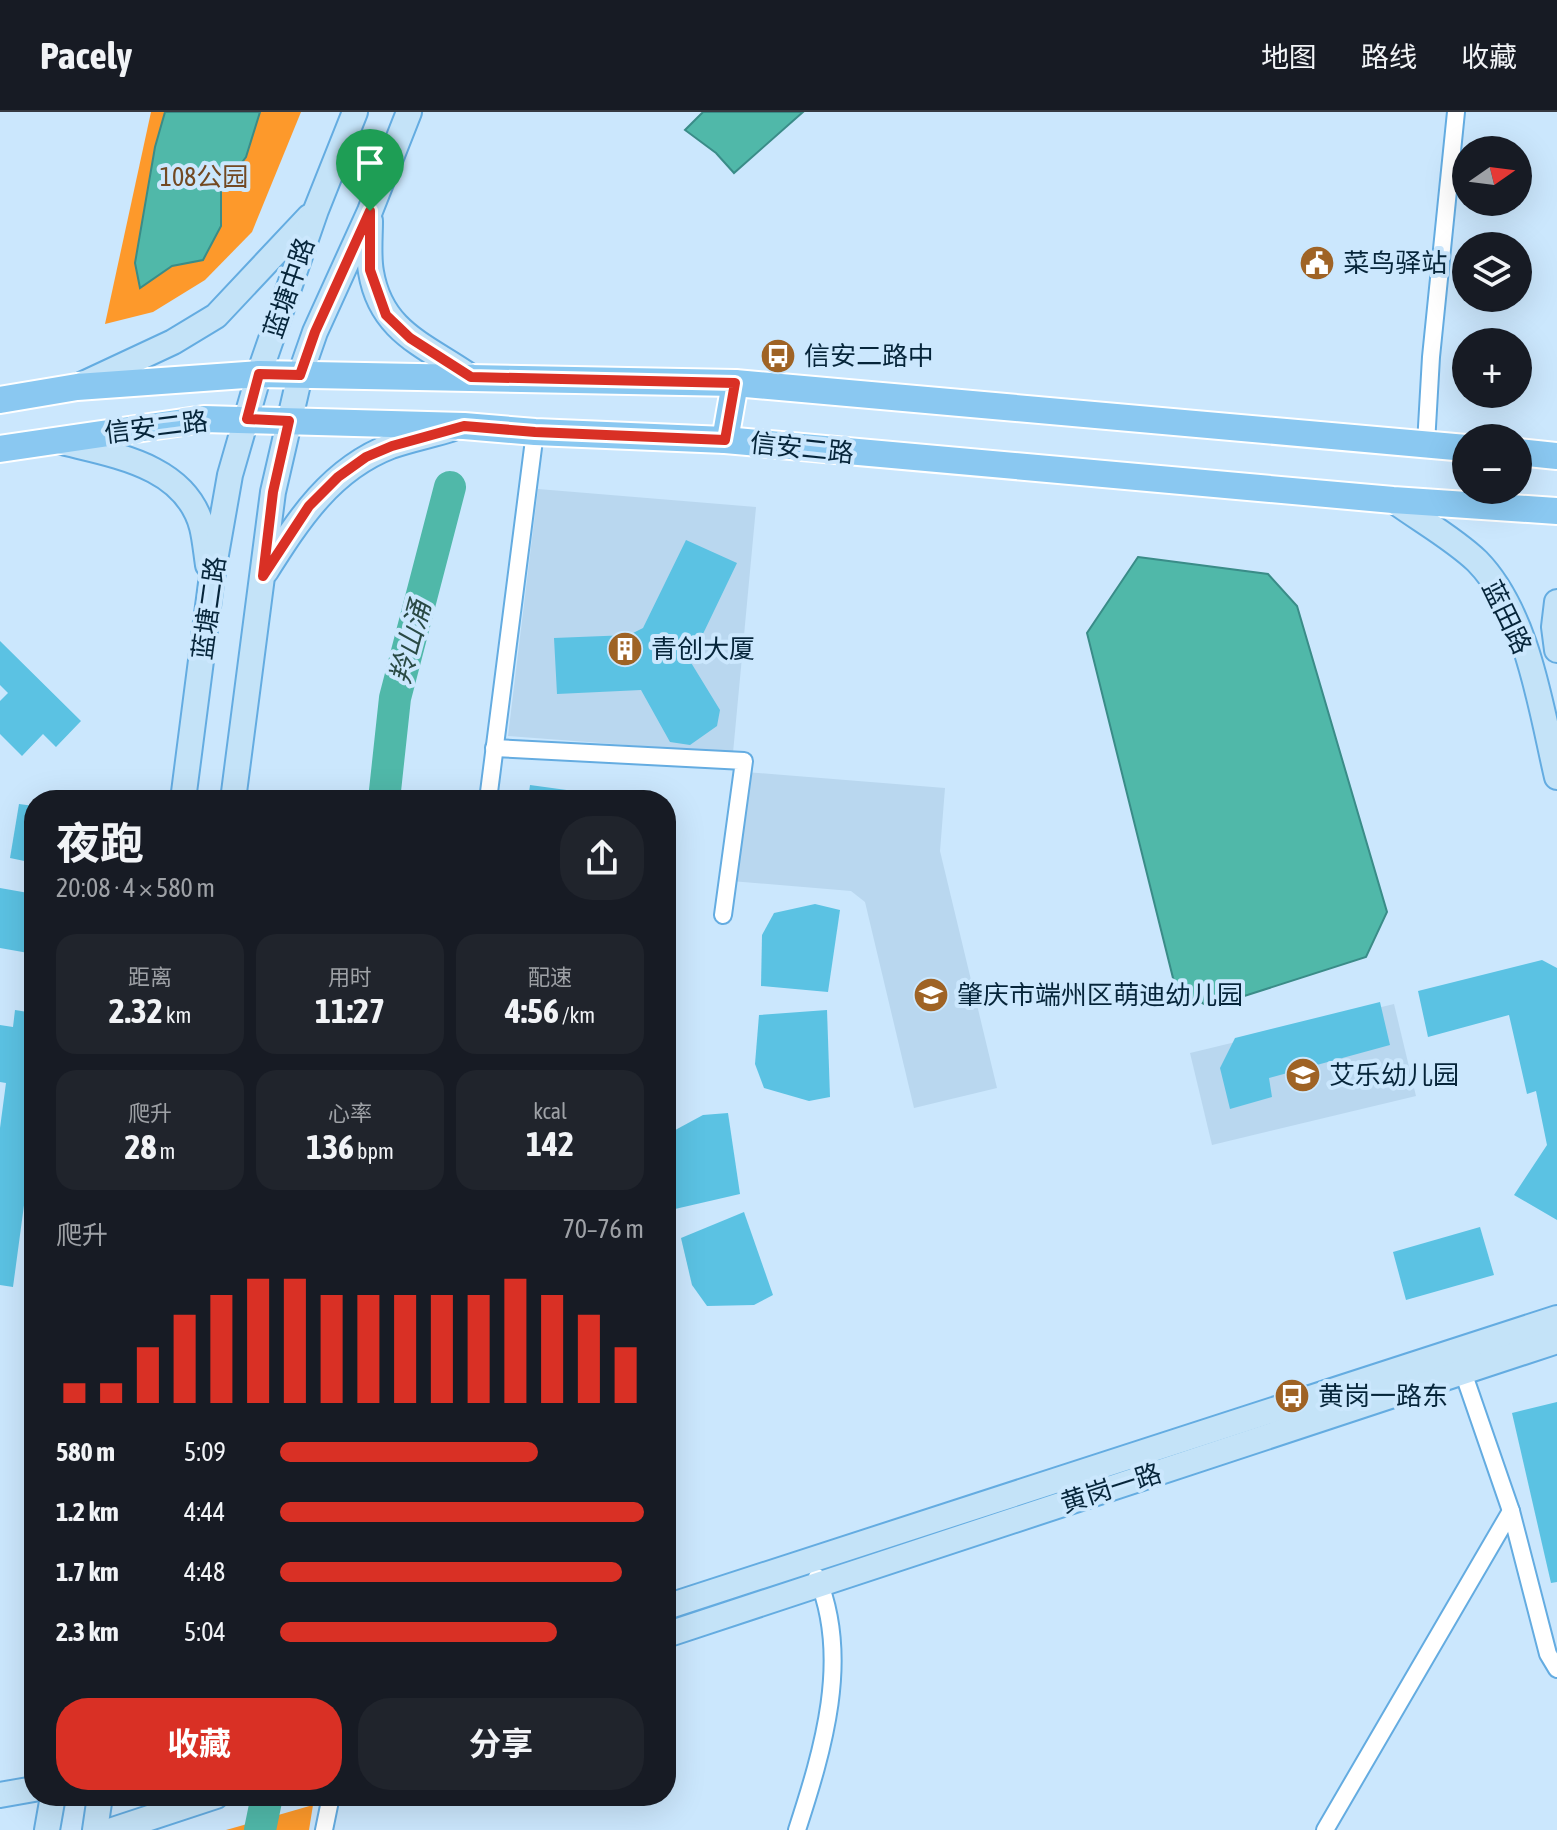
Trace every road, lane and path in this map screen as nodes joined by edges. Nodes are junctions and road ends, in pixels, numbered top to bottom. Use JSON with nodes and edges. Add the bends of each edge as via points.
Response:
{"nodes":[{"id":1,"x":355,"y":112,"type":"edge"},
{"id":2,"x":409,"y":112,"type":"edge"},
{"id":3,"x":1456,"y":112,"type":"edge"},
{"id":4,"x":316,"y":210,"type":"junction"},
{"id":5,"x":370,"y":211,"type":"junction"},
{"id":6,"x":259,"y":374,"type":"junction"},
{"id":7,"x":300,"y":375,"type":"junction"},
{"id":8,"x":471,"y":377,"type":"junction"},
{"id":9,"x":735,"y":383,"type":"junction"},
{"id":10,"x":77,"y":387,"type":"junction"},
{"id":11,"x":0,"y":400,"type":"edge"},
{"id":12,"x":247,"y":419,"type":"junction"},
{"id":13,"x":289,"y":421,"type":"junction"},
{"id":14,"x":464,"y":426,"type":"junction"},
{"id":15,"x":535,"y":432,"type":"junction"},
{"id":16,"x":53,"y":440,"type":"junction"},
{"id":17,"x":725,"y":440,"type":"junction"},
{"id":18,"x":1426,"y":444,"type":"junction"},
{"id":19,"x":1452,"y":447,"type":"edge"},
{"id":20,"x":0,"y":449,"type":"edge"},
{"id":21,"x":1532,"y":453,"type":"edge"},
{"id":22,"x":1557,"y":456,"type":"edge"},
{"id":23,"x":1393,"y":500,"type":"junction"},
{"id":24,"x":1557,"y":511,"type":"edge"},
{"id":25,"x":263,"y":576,"type":"junction"},
{"id":26,"x":211,"y":583,"type":"junction"},
{"id":27,"x":1557,"y":602,"type":"edge"},
{"id":28,"x":1557,"y":650,"type":"edge"},
{"id":29,"x":494,"y":748,"type":"junction"},
{"id":30,"x":1557,"y":777,"type":"edge"},
{"id":31,"x":184,"y":790,"type":"edge"},
{"id":32,"x":234,"y":790,"type":"edge"},
{"id":33,"x":489,"y":790,"type":"edge"},
{"id":34,"x":723,"y":915,"type":"dead end"},
{"id":35,"x":1554,"y":1331,"type":"edge"},
{"id":36,"x":1463,"y":1372,"type":"junction"},
{"id":37,"x":1511,"y":1511,"type":"junction"},
{"id":38,"x":810,"y":1560,"type":"junction"},
{"id":39,"x":820,"y":1584,"type":"junction"},
{"id":40,"x":676,"y":1604,"type":"edge"},
{"id":41,"x":676,"y":1632,"type":"edge"},
{"id":42,"x":1557,"y":1669,"type":"edge"},
{"id":43,"x":24,"y":1791,"type":"edge"},
{"id":44,"x":0,"y":1795,"type":"edge"},
{"id":45,"x":51,"y":1806,"type":"edge"},
{"id":46,"x":99,"y":1806,"type":"edge"},
{"id":47,"x":186,"y":1806,"type":"edge"},
{"id":48,"x":329,"y":1806,"type":"edge"},
{"id":49,"x":47,"y":1830,"type":"edge"},
{"id":50,"x":95,"y":1830,"type":"edge"},
{"id":51,"x":113,"y":1830,"type":"edge"},
{"id":52,"x":324,"y":1830,"type":"edge"},
{"id":53,"x":797,"y":1830,"type":"edge"},
{"id":54,"x":1325,"y":1830,"type":"edge"}],
"edges":[{"from":1,"to":4,"type":"main road","name":"蓝塘中路"},
{"from":2,"to":5,"type":"main road","name":"蓝塘中路"},
{"from":3,"to":18,"type":"street"},
{"from":4,"to":6,"type":"main road","name":"蓝塘中路"},
{"from":4,"to":10,"type":"main road","via":[[216,316]]},
{"from":5,"to":7,"type":"main road","name":"蓝塘中路"},
{"from":5,"to":8,"type":"main road","via":[[370,270],[386,315],[410,338]]},
{"from":6,"to":7,"type":"main road","name":"信安二路"},
{"from":6,"to":10,"type":"main road","name":"信安二路"},
{"from":6,"to":12,"type":"main road","name":"蓝塘中路"},
{"from":7,"to":8,"type":"main road","name":"信安二路"},
{"from":7,"to":13,"type":"main road","name":"蓝塘中路"},
{"from":8,"to":9,"type":"main road","name":"信安二路"},
{"from":9,"to":17,"type":"main road"},
{"from":9,"to":18,"type":"main road","name":"信安二路"},
{"from":10,"to":11,"type":"main road","name":"信安二路"},
{"from":12,"to":13,"type":"main road","name":"信安二路"},
{"from":12,"to":16,"type":"main road","name":"信安二路","via":[[204,419]]},
{"from":12,"to":26,"type":"main road","name":"蓝塘二路","via":[[230,475]]},
{"from":13,"to":14,"type":"main road","name":"信安二路"},
{"from":13,"to":25,"type":"main road","name":"蓝塘二路","via":[[273,492]]},
{"from":14,"to":15,"type":"main road","name":"信安二路"},
{"from":14,"to":25,"type":"main road","via":[[392,446],[338,477],[309,506]]},
{"from":15,"to":17,"type":"main road","name":"信安二路"},
{"from":15,"to":29,"type":"street"},
{"from":16,"to":20,"type":"main road","name":"信安二路"},
{"from":16,"to":26,"type":"main road","via":[[130,460],[171,480],[192,504],[202,526]]},
{"from":17,"to":23,"type":"main road","name":"信安二路"},
{"from":18,"to":19,"type":"main road","name":"信安二路"},
{"from":21,"to":22,"type":"main road"},
{"from":23,"to":24,"type":"main road","name":"信安二路"},
{"from":23,"to":30,"type":"main road","name":"蓝田路","via":[[1476,560],[1496,584],[1520,634]]},
{"from":25,"to":32,"type":"main road","name":"蓝塘二路"},
{"from":26,"to":31,"type":"main road","name":"蓝塘二路"},
{"from":27,"to":28,"type":"main road","name":"蓝田路"},
{"from":29,"to":33,"type":"street"},
{"from":29,"to":34,"type":"street","via":[[744,761]]},
{"from":35,"to":36,"type":"main road","name":"黄岗一路"},
{"from":35,"to":38,"type":"main road","name":"黄岗一路"},
{"from":36,"to":37,"type":"street"},
{"from":36,"to":39,"type":"main road","name":"黄岗一路"},
{"from":37,"to":42,"type":"street","via":[[1548,1654]]},
{"from":37,"to":54,"type":"street"},
{"from":38,"to":39,"type":"street"},
{"from":38,"to":40,"type":"main road","name":"黄岗一路"},
{"from":39,"to":41,"type":"main road","name":"黄岗一路"},
{"from":39,"to":53,"type":"street","via":[[833,1633],[833,1671],[823,1741]]},
{"from":43,"to":44,"type":"main road"},
{"from":45,"to":49,"type":"main road"},
{"from":46,"to":50,"type":"main road"},
{"from":47,"to":51,"type":"main road"},
{"from":48,"to":52,"type":"street"}]}
